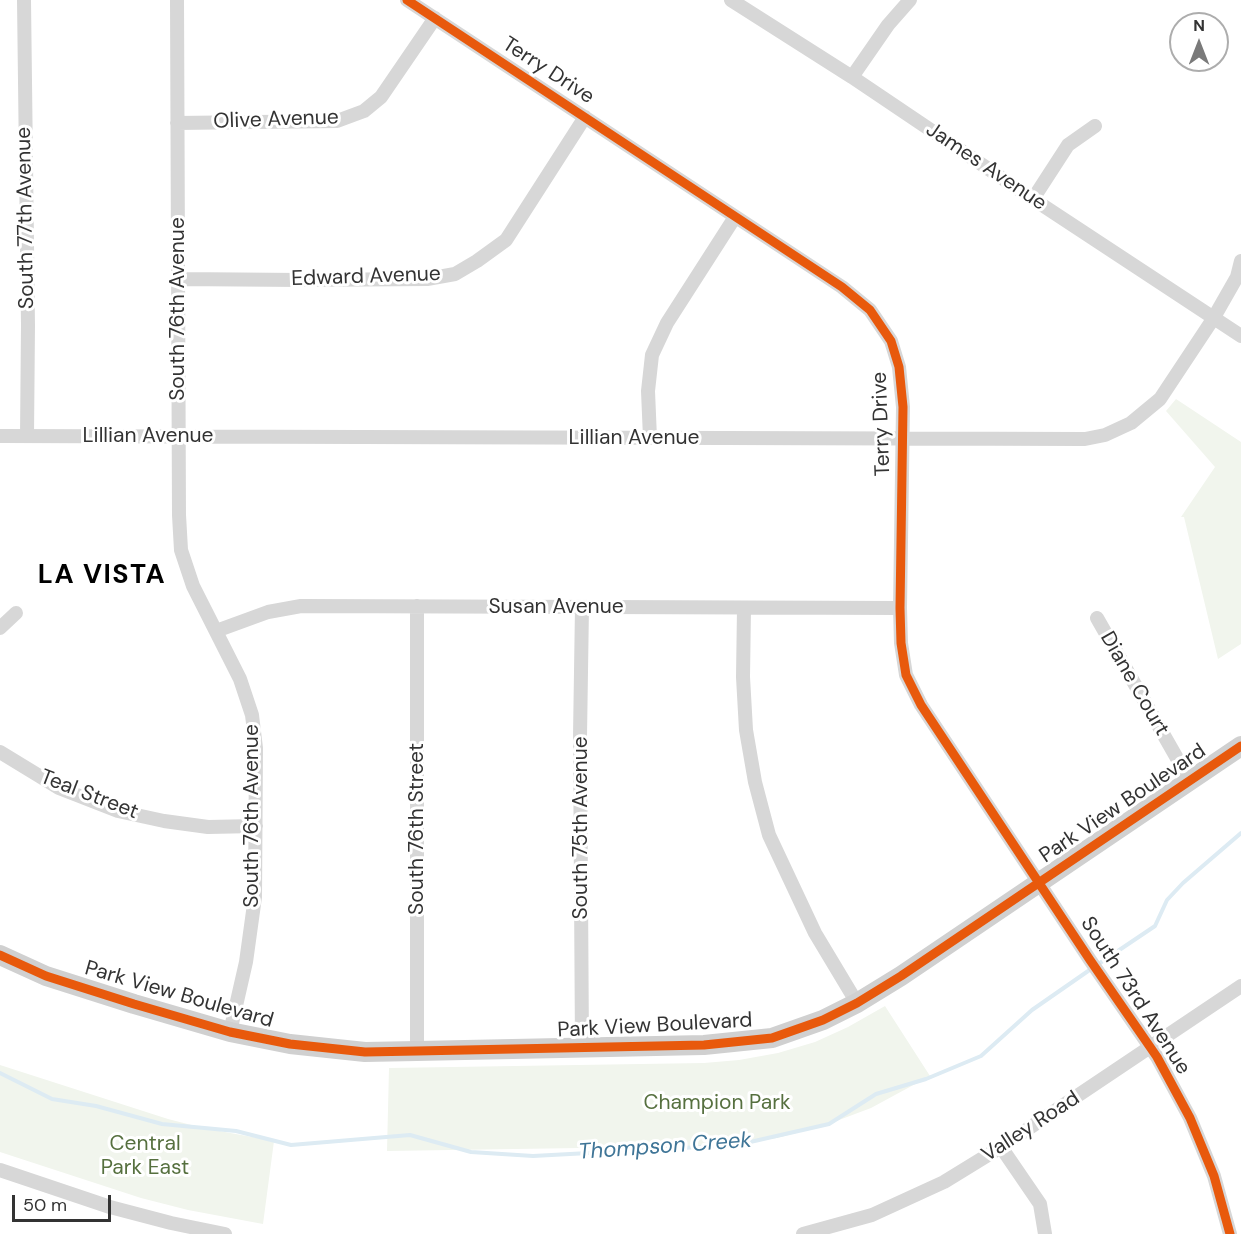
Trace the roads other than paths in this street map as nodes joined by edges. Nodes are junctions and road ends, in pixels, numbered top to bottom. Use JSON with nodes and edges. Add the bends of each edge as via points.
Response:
{"nodes":[{"id":1,"x":24,"y":0,"type":"edge"},
{"id":2,"x":177,"y":0,"type":"edge"},
{"id":3,"x":406,"y":0,"type":"edge"},
{"id":4,"x":731,"y":0,"type":"edge"},
{"id":5,"x":910,"y":0,"type":"edge"},
{"id":6,"x":435,"y":18,"type":"junction"},
{"id":7,"x":852,"y":77,"type":"junction"},
{"id":8,"x":585,"y":117,"type":"junction"},
{"id":9,"x":177,"y":123,"type":"junction"},
{"id":10,"x":1095,"y":126,"type":"dead end"},
{"id":11,"x":1033,"y":199,"type":"junction"},
{"id":12,"x":735,"y":217,"type":"junction"},
{"id":13,"x":1241,"y":261,"type":"edge"},
{"id":14,"x":178,"y":279,"type":"junction"},
{"id":15,"x":1213,"y":319,"type":"junction"},
{"id":16,"x":1241,"y":336,"type":"edge"},
{"id":17,"x":0,"y":436,"type":"edge"},
{"id":18,"x":27,"y":436,"type":"junction"},
{"id":19,"x":179,"y":436,"type":"junction"},
{"id":20,"x":650,"y":438,"type":"junction"},
{"id":21,"x":903,"y":438,"type":"junction"},
{"id":22,"x":417,"y":606,"type":"junction"},
{"id":23,"x":582,"y":607,"type":"junction"},
{"id":24,"x":744,"y":608,"type":"junction"},
{"id":25,"x":900,"y":608,"type":"junction"},
{"id":26,"x":16,"y":613,"type":"dead end"},
{"id":27,"x":1097,"y":618,"type":"dead end"},
{"id":28,"x":0,"y":628,"type":"edge"},
{"id":29,"x":216,"y":631,"type":"junction"},
{"id":30,"x":1241,"y":746,"type":"edge"},
{"id":31,"x":0,"y":752,"type":"edge"},
{"id":32,"x":1190,"y":781,"type":"junction"},
{"id":33,"x":256,"y":826,"type":"junction"},
{"id":34,"x":1039,"y":882,"type":"junction"},
{"id":35,"x":0,"y":955,"type":"edge"},
{"id":36,"x":1241,"y":987,"type":"edge"},
{"id":37,"x":857,"y":1003,"type":"junction"},
{"id":38,"x":230,"y":1032,"type":"junction"},
{"id":39,"x":1151,"y":1047,"type":"junction"},
{"id":40,"x":582,"y":1048,"type":"junction"},
{"id":41,"x":417,"y":1051,"type":"junction"},
{"id":42,"x":1001,"y":1147,"type":"junction"},
{"id":43,"x":0,"y":1170,"type":"edge"},
{"id":44,"x":170,"y":1229,"type":"edge"},
{"id":45,"x":225,"y":1234,"type":"edge"},
{"id":46,"x":803,"y":1234,"type":"edge"},
{"id":47,"x":1045,"y":1234,"type":"edge"},
{"id":48,"x":1230,"y":1234,"type":"edge"}],
"edges":[{"from":1,"to":18,"type":"street","name":"South 77th Avenue"},
{"from":2,"to":9,"type":"street","name":"South 76th Avenue"},
{"from":3,"to":6,"type":"street","name":"Terry Drive"},
{"from":4,"to":7,"type":"street","name":"James Avenue"},
{"from":5,"to":7,"type":"street"},
{"from":6,"to":8,"type":"street","name":"Terry Drive"},
{"from":6,"to":9,"type":"street","name":"Olive Avenue","via":[[381,97],[364,111],[337,122]]},
{"from":7,"to":11,"type":"street","name":"James Avenue"},
{"from":8,"to":12,"type":"street","name":"Terry Drive"},
{"from":8,"to":14,"type":"street","name":"Edward Avenue","via":[[506,240],[455,274],[427,279]]},
{"from":9,"to":14,"type":"street","name":"South 76th Avenue"},
{"from":10,"to":11,"type":"street","via":[[1068,146]]},
{"from":11,"to":15,"type":"street","name":"James Avenue"},
{"from":12,"to":20,"type":"street","via":[[667,323],[652,355],[648,390]]},
{"from":12,"to":21,"type":"street","name":"Terry Drive","via":[[842,287],[870,310],[891,341],[899,367]]},
{"from":13,"to":15,"type":"street","via":[[1237,277]]},
{"from":14,"to":19,"type":"street","name":"South 76th Avenue"},
{"from":15,"to":16,"type":"street","name":"James Avenue"},
{"from":15,"to":21,"type":"street","name":"Lillian Avenue","via":[[1154,405],[1131,423],[1105,435],[1069,440]]},
{"from":17,"to":18,"type":"street","name":"Lillian Avenue"},
{"from":18,"to":19,"type":"street","name":"Lillian Avenue"},
{"from":19,"to":20,"type":"street","name":"Lillian Avenue"},
{"from":19,"to":29,"type":"street","name":"South 76th Avenue","via":[[181,550],[193,586]]},
{"from":20,"to":21,"type":"street","name":"Lillian Avenue"},
{"from":21,"to":25,"type":"street","name":"Terry Drive"},
{"from":22,"to":23,"type":"street","name":"Susan Avenue"},
{"from":22,"to":29,"type":"street","name":"Susan Avenue","via":[[301,606],[268,612]]},
{"from":22,"to":41,"type":"street","name":"South 76th Street"},
{"from":23,"to":24,"type":"street","name":"Susan Avenue"},
{"from":23,"to":40,"type":"street","name":"South 75th Avenue"},
{"from":24,"to":25,"type":"street","name":"Susan Avenue"},
{"from":24,"to":37,"type":"street","via":[[746,730],[769,835],[815,933]]},
{"from":25,"to":34,"type":"street","name":"Terry Drive","via":[[906,675],[921,705]]},
{"from":26,"to":28,"type":"street"},
{"from":27,"to":32,"type":"street","name":"Diane Court"},
{"from":29,"to":33,"type":"street","name":"South 76th Avenue","via":[[240,679],[252,715]]},
{"from":30,"to":32,"type":"street","name":"Park View Boulevard"},
{"from":31,"to":33,"type":"street","name":"Teal Street","via":[[59,788],[118,811],[208,827]]},
{"from":32,"to":34,"type":"street","name":"Park View Boulevard"},
{"from":33,"to":38,"type":"street","name":"South 76th Avenue","via":[[255,897]]},
{"from":34,"to":37,"type":"street","name":"Park View Boulevard"},
{"from":34,"to":39,"type":"street","name":"South 73rd Avenue"},
{"from":35,"to":38,"type":"street","name":"Park View Boulevard","via":[[46,976]]},
{"from":36,"to":39,"type":"street","name":"Valley Road"},
{"from":37,"to":40,"type":"street","name":"Park View Boulevard","via":[[772,1038],[704,1045]]},
{"from":38,"to":41,"type":"street","name":"Park View Boulevard","via":[[290,1044],[365,1052]]},
{"from":39,"to":42,"type":"street","name":"Valley Road"},
{"from":39,"to":48,"type":"street","name":"South 73rd Avenue","via":[[1190,1118],[1214,1176]]},
{"from":40,"to":41,"type":"street","name":"Park View Boulevard"},
{"from":42,"to":46,"type":"street","name":"Valley Road","via":[[895,1206]]},
{"from":42,"to":47,"type":"street","via":[[1040,1204]]},
{"from":43,"to":44,"type":"street"},
{"from":44,"to":45,"type":"street"}]}
